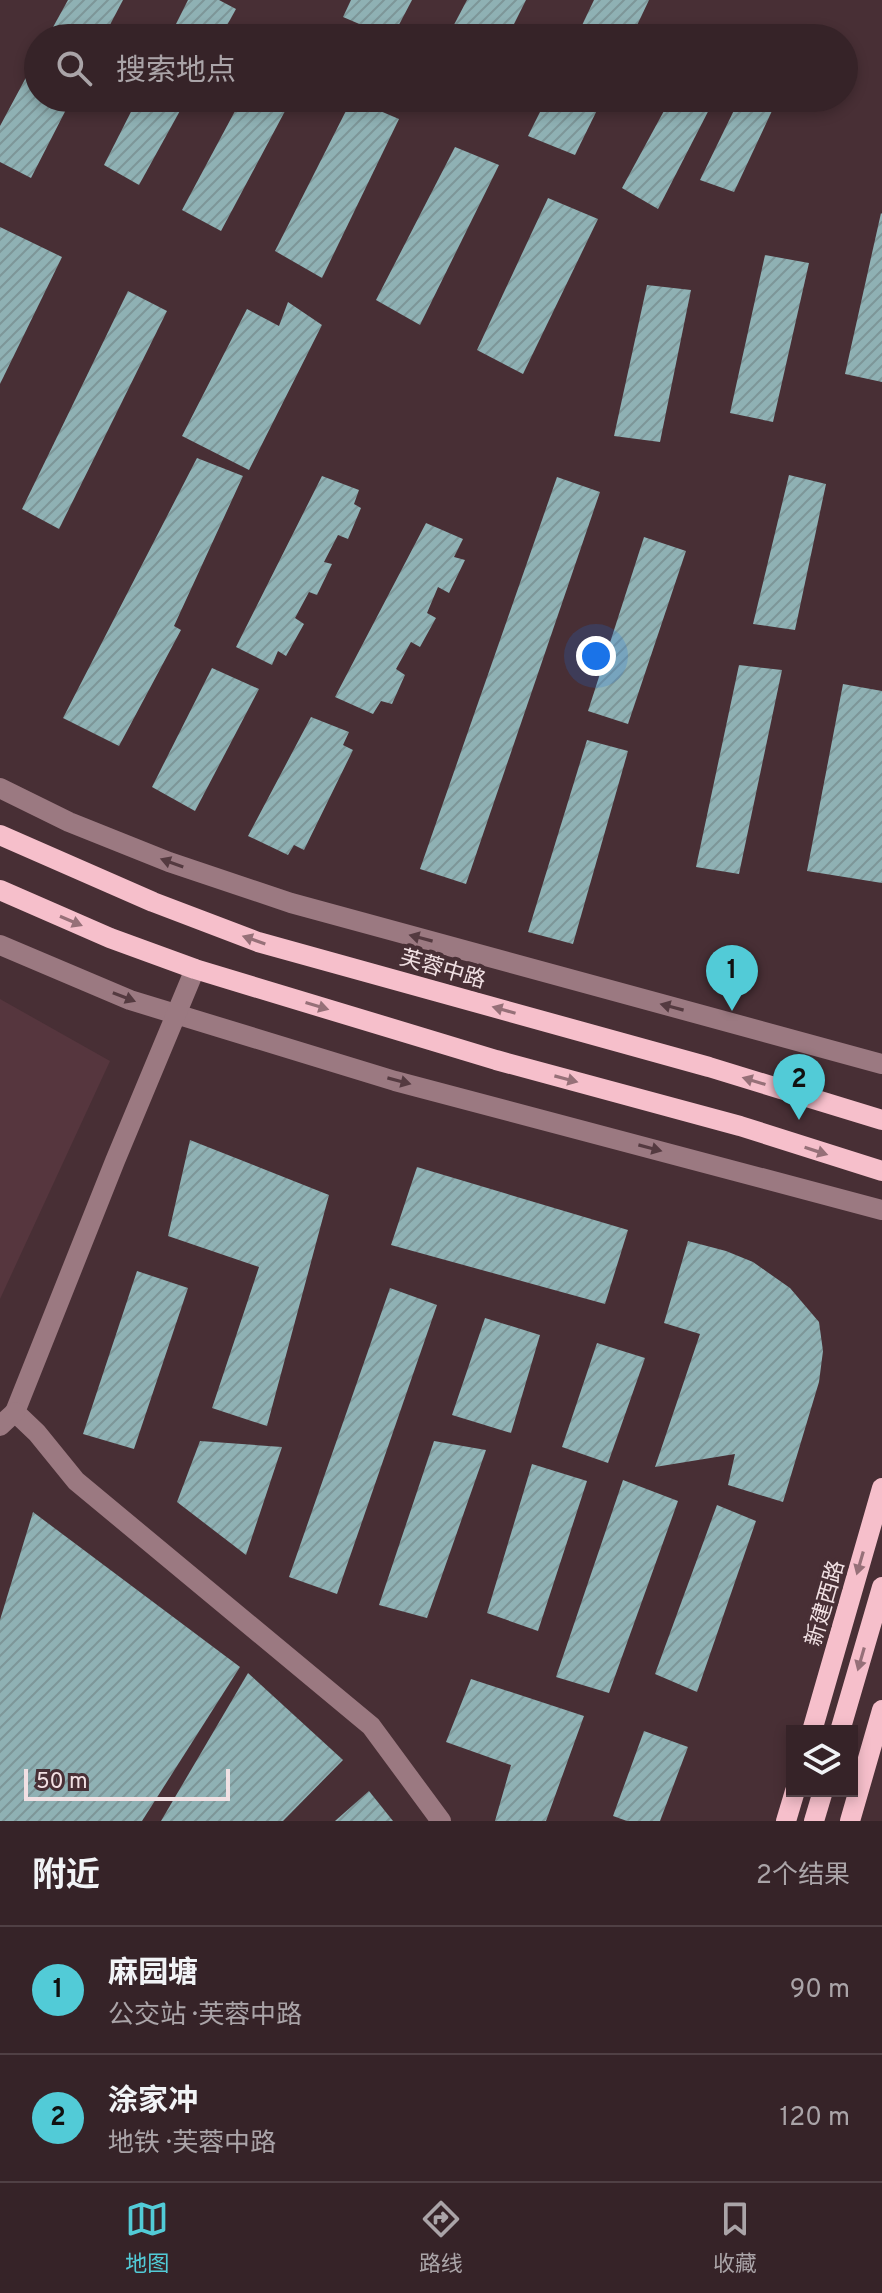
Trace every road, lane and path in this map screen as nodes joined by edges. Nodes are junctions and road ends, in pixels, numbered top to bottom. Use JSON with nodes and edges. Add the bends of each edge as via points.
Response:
{"nodes":[{"id":1,"x":0,"y":788,"type":"edge"},
{"id":2,"x":0,"y":835,"type":"edge"},
{"id":3,"x":0,"y":890,"type":"edge"},
{"id":4,"x":0,"y":945,"type":"edge"},
{"id":5,"x":195,"y":969,"type":"junction"},
{"id":6,"x":176,"y":1014,"type":"junction"},
{"id":7,"x":882,"y":1064,"type":"edge"},
{"id":8,"x":882,"y":1120,"type":"edge"},
{"id":9,"x":882,"y":1171,"type":"edge"},
{"id":10,"x":882,"y":1210,"type":"edge"},
{"id":11,"x":8,"y":1419,"type":"edge"},
{"id":12,"x":882,"y":1488,"type":"edge"},
{"id":13,"x":882,"y":1587,"type":"edge"},
{"id":14,"x":882,"y":1710,"type":"edge"},
{"id":15,"x":814,"y":1725,"type":"edge"},
{"id":16,"x":842,"y":1725,"type":"edge"},
{"id":17,"x":793,"y":1797,"type":"edge"},
{"id":18,"x":821,"y":1797,"type":"edge"},
{"id":19,"x":441,"y":1821,"type":"edge"},
{"id":20,"x":786,"y":1821,"type":"edge"},
{"id":21,"x":814,"y":1821,"type":"edge"},
{"id":22,"x":850,"y":1821,"type":"edge"}],
"edges":[{"from":7,"to":1,"type":"street","one_way":true,"via":[[291,903],[169,862]]},
{"from":8,"to":2,"type":"main road","name":"芙蓉中路","one_way":true,"via":[[258,942]]},
{"from":3,"to":5,"type":"main road","one_way":true},
{"from":4,"to":6,"type":"street","one_way":true},
{"from":5,"to":6,"type":"street"},
{"from":5,"to":9,"type":"main road","one_way":true},
{"from":6,"to":10,"type":"street","one_way":true,"via":[[395,1081]]},
{"from":6,"to":11,"type":"street"},
{"from":11,"to":19,"type":"street","via":[[37,1433],[76,1481],[371,1726]]},
{"from":12,"to":15,"type":"main road","name":"新建西路","one_way":true},
{"from":13,"to":16,"type":"main road","one_way":true},
{"from":14,"to":22,"type":"main road"},
{"from":17,"to":20,"type":"main road"},
{"from":18,"to":21,"type":"main road"}]}
